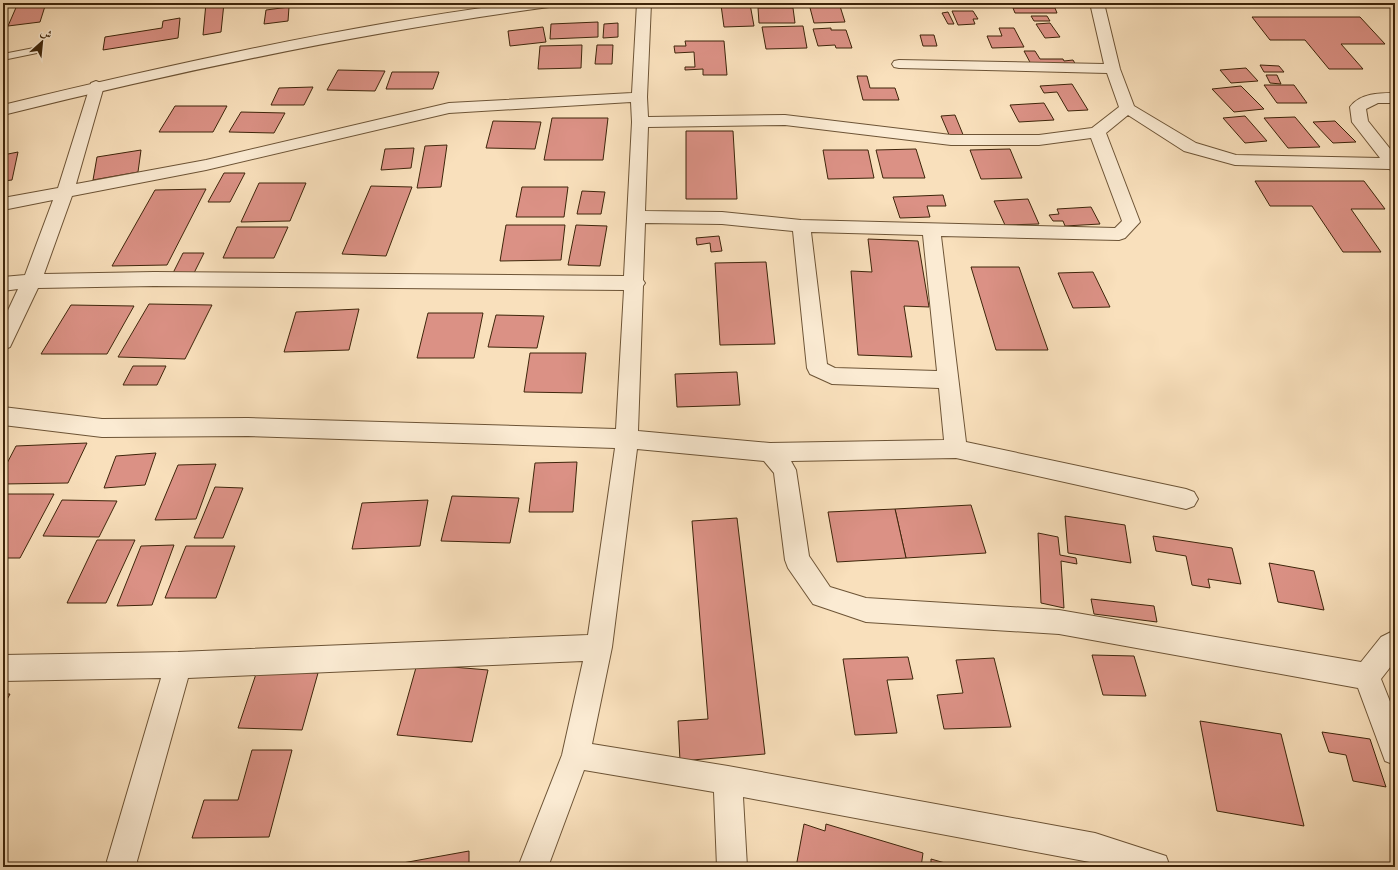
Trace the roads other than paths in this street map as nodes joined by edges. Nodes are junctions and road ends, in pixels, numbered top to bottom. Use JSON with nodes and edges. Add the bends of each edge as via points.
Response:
{"nodes":[{"id":1,"x":549,"y":3,"type":"edge"},
{"id":2,"x":644,"y":3,"type":"edge"},
{"id":3,"x":1097,"y":3,"type":"edge"},
{"id":4,"x":34,"y":51,"type":"dead end"},
{"id":5,"x":3,"y":56,"type":"edge"},
{"id":6,"x":899,"y":64,"type":"dead end"},
{"id":7,"x":1112,"y":70,"type":"junction"},
{"id":8,"x":96,"y":86,"type":"junction"},
{"id":9,"x":639,"y":97,"type":"junction"},
{"id":10,"x":1395,"y":98,"type":"edge"},
{"id":11,"x":1127,"y":108,"type":"junction"},
{"id":12,"x":3,"y":110,"type":"edge"},
{"id":13,"x":640,"y":122,"type":"junction"},
{"id":14,"x":1097,"y":132,"type":"junction"},
{"id":15,"x":1394,"y":165,"type":"edge"},
{"id":16,"x":65,"y":192,"type":"junction"},
{"id":17,"x":3,"y":204,"type":"edge"},
{"id":18,"x":636,"y":217,"type":"junction"},
{"id":19,"x":801,"y":226,"type":"junction"},
{"id":20,"x":931,"y":229,"type":"junction"},
{"id":21,"x":32,"y":281,"type":"junction"},
{"id":22,"x":635,"y":283,"type":"junction"},
{"id":23,"x":3,"y":284,"type":"edge"},
{"id":24,"x":3,"y":342,"type":"edge"},
{"id":25,"x":948,"y":380,"type":"junction"},
{"id":26,"x":3,"y":416,"type":"edge"},
{"id":27,"x":627,"y":439,"type":"junction"},
{"id":28,"x":956,"y":449,"type":"junction"},
{"id":29,"x":770,"y":452,"type":"junction"},
{"id":30,"x":1186,"y":499,"type":"dead end"},
{"id":31,"x":1395,"y":643,"type":"edge"},
{"id":32,"x":600,"y":647,"type":"junction"},
{"id":33,"x":178,"y":666,"type":"junction"},
{"id":34,"x":3,"y":668,"type":"edge"},
{"id":35,"x":1367,"y":676,"type":"junction"},
{"id":36,"x":1395,"y":751,"type":"edge"},
{"id":37,"x":576,"y":755,"type":"junction"},
{"id":38,"x":728,"y":780,"type":"junction"},
{"id":39,"x":1097,"y":858,"type":"edge"},
{"id":40,"x":124,"y":867,"type":"edge"},
{"id":41,"x":533,"y":867,"type":"edge"},
{"id":42,"x":732,"y":867,"type":"edge"},
{"id":43,"x":1154,"y":867,"type":"edge"}],
"edges":[{"from":1,"to":8,"type":"street","via":[[360,31]]},
{"from":2,"to":9,"type":"street"},
{"from":3,"to":7,"type":"street"},
{"from":4,"to":5,"type":"lane"},
{"from":6,"to":7,"type":"street"},
{"from":7,"to":11,"type":"street"},
{"from":8,"to":12,"type":"street"},
{"from":8,"to":16,"type":"street"},
{"from":9,"to":13,"type":"street"},
{"from":9,"to":16,"type":"street","via":[[449,108],[206,165]]},
{"from":10,"to":15,"type":"street","via":[[1375,98],[1358,107],[1360,122]]},
{"from":11,"to":14,"type":"street"},
{"from":11,"to":15,"type":"street","via":[[1190,147],[1235,160]]},
{"from":13,"to":14,"type":"street","via":[[785,120],[951,140],[1039,140]]},
{"from":13,"to":18,"type":"street"},
{"from":14,"to":20,"type":"street","via":[[1130,222],[1119,234]]},
{"from":16,"to":17,"type":"street"},
{"from":16,"to":21,"type":"street"},
{"from":18,"to":19,"type":"street","via":[[722,218]]},
{"from":18,"to":22,"type":"street"},
{"from":19,"to":20,"type":"street"},
{"from":19,"to":25,"type":"street","via":[[817,368],[832,376]]},
{"from":20,"to":25,"type":"street"},
{"from":21,"to":22,"type":"street","via":[[154,279]]},
{"from":21,"to":23,"type":"street"},
{"from":21,"to":24,"type":"street"},
{"from":22,"to":27,"type":"street"},
{"from":25,"to":28,"type":"street"},
{"from":26,"to":27,"type":"street","via":[[102,428],[248,427]]},
{"from":27,"to":29,"type":"street"},
{"from":27,"to":32,"type":"street"},
{"from":28,"to":29,"type":"street"},
{"from":28,"to":30,"type":"street"},
{"from":29,"to":35,"type":"street","via":[[785,470],[797,560],[822,596],[866,610],[1059,622]]},
{"from":31,"to":35,"type":"street"},
{"from":32,"to":33,"type":"street"},
{"from":32,"to":37,"type":"street"},
{"from":33,"to":34,"type":"street"},
{"from":33,"to":40,"type":"street","via":[[122,861]]},
{"from":35,"to":36,"type":"street"},
{"from":37,"to":38,"type":"street"},
{"from":37,"to":41,"type":"street"},
{"from":38,"to":39,"type":"street"},
{"from":38,"to":42,"type":"street"},
{"from":39,"to":43,"type":"street"}]}
